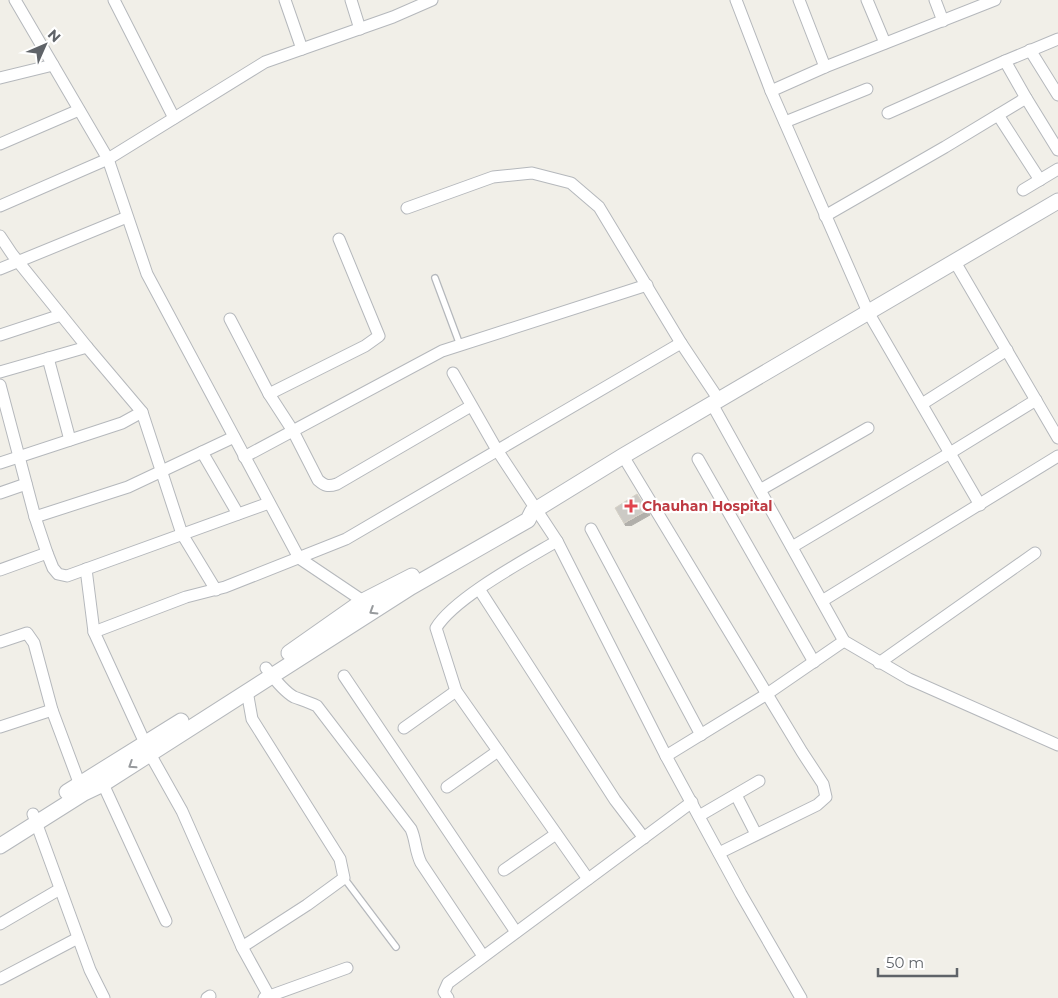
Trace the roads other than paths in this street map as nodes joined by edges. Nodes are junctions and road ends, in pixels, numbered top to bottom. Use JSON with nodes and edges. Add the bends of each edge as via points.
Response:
{"nodes":[{"id":1,"x":15,"y":0,"type":"edge"},
{"id":2,"x":114,"y":0,"type":"edge"},
{"id":3,"x":285,"y":0,"type":"edge"},
{"id":4,"x":351,"y":0,"type":"edge"},
{"id":5,"x":432,"y":0,"type":"edge"},
{"id":6,"x":736,"y":0,"type":"edge"},
{"id":7,"x":799,"y":0,"type":"edge"},
{"id":8,"x":867,"y":0,"type":"edge"},
{"id":9,"x":934,"y":0,"type":"edge"},
{"id":10,"x":995,"y":0,"type":"edge"},
{"id":11,"x":973,"y":4,"type":"edge"},
{"id":12,"x":943,"y":21,"type":"junction"},
{"id":13,"x":360,"y":29,"type":"junction"},
{"id":14,"x":1058,"y":39,"type":"edge"},
{"id":15,"x":884,"y":44,"type":"junction"},
{"id":16,"x":302,"y":50,"type":"junction"},
{"id":17,"x":1030,"y":50,"type":"junction"},
{"id":18,"x":1005,"y":61,"type":"junction"},
{"id":19,"x":53,"y":65,"type":"junction"},
{"id":20,"x":825,"y":67,"type":"junction"},
{"id":21,"x":0,"y":78,"type":"edge"},
{"id":22,"x":867,"y":88,"type":"dead end"},
{"id":23,"x":771,"y":91,"type":"junction"},
{"id":24,"x":1058,"y":95,"type":"edge"},
{"id":25,"x":1026,"y":98,"type":"junction"},
{"id":26,"x":79,"y":110,"type":"junction"},
{"id":27,"x":888,"y":113,"type":"dead end"},
{"id":28,"x":998,"y":114,"type":"junction"},
{"id":29,"x":174,"y":118,"type":"junction"},
{"id":30,"x":785,"y":122,"type":"junction"},
{"id":31,"x":0,"y":144,"type":"edge"},
{"id":32,"x":1058,"y":150,"type":"edge"},
{"id":33,"x":108,"y":159,"type":"junction"},
{"id":34,"x":1058,"y":169,"type":"edge"},
{"id":35,"x":1040,"y":180,"type":"junction"},
{"id":36,"x":1023,"y":190,"type":"dead end"},
{"id":37,"x":1058,"y":201,"type":"edge"},
{"id":38,"x":0,"y":206,"type":"edge"},
{"id":39,"x":407,"y":208,"type":"dead end"},
{"id":40,"x":826,"y":216,"type":"junction"},
{"id":41,"x":127,"y":217,"type":"junction"},
{"id":42,"x":0,"y":236,"type":"edge"},
{"id":43,"x":339,"y":239,"type":"dead end"},
{"id":44,"x":18,"y":262,"type":"junction"},
{"id":45,"x":954,"y":262,"type":"junction"},
{"id":46,"x":0,"y":269,"type":"edge"},
{"id":47,"x":435,"y":278,"type":"dead end"},
{"id":48,"x":647,"y":285,"type":"junction"},
{"id":49,"x":868,"y":312,"type":"junction"},
{"id":50,"x":61,"y":315,"type":"junction"},
{"id":51,"x":230,"y":319,"type":"dead end"},
{"id":52,"x":0,"y":334,"type":"edge"},
{"id":53,"x":681,"y":343,"type":"junction"},
{"id":54,"x":460,"y":345,"type":"junction"},
{"id":55,"x":87,"y":347,"type":"junction"},
{"id":56,"x":1008,"y":350,"type":"junction"},
{"id":57,"x":48,"y":358,"type":"junction"},
{"id":58,"x":0,"y":372,"type":"edge"},
{"id":59,"x":453,"y":373,"type":"dead end"},
{"id":60,"x":0,"y":385,"type":"edge"},
{"id":61,"x":269,"y":394,"type":"junction"},
{"id":62,"x":1036,"y":400,"type":"junction"},
{"id":63,"x":715,"y":402,"type":"junction"},
{"id":64,"x":922,"y":404,"type":"junction"},
{"id":65,"x":471,"y":406,"type":"junction"},
{"id":66,"x":142,"y":412,"type":"junction"},
{"id":67,"x":868,"y":428,"type":"dead end"},
{"id":68,"x":293,"y":431,"type":"junction"},
{"id":69,"x":234,"y":438,"type":"junction"},
{"id":70,"x":1058,"y":438,"type":"edge"},
{"id":71,"x":70,"y":440,"type":"junction"},
{"id":72,"x":498,"y":450,"type":"junction"},
{"id":73,"x":202,"y":452,"type":"junction"},
{"id":74,"x":950,"y":453,"type":"junction"},
{"id":75,"x":623,"y":456,"type":"junction"},
{"id":76,"x":1058,"y":456,"type":"edge"},
{"id":77,"x":19,"y":457,"type":"junction"},
{"id":78,"x":244,"y":457,"type":"junction"},
{"id":79,"x":698,"y":459,"type":"dead end"},
{"id":80,"x":0,"y":463,"type":"edge"},
{"id":81,"x":162,"y":472,"type":"junction"},
{"id":82,"x":26,"y":484,"type":"junction"},
{"id":83,"x":760,"y":490,"type":"junction"},
{"id":84,"x":0,"y":493,"type":"edge"},
{"id":85,"x":269,"y":503,"type":"junction"},
{"id":86,"x":980,"y":505,"type":"junction"},
{"id":87,"x":534,"y":511,"type":"junction"},
{"id":88,"x":238,"y":514,"type":"junction"},
{"id":89,"x":35,"y":517,"type":"junction"},
{"id":90,"x":591,"y":529,"type":"dead end"},
{"id":91,"x":182,"y":534,"type":"junction"},
{"id":92,"x":557,"y":541,"type":"junction"},
{"id":93,"x":792,"y":547,"type":"junction"},
{"id":94,"x":47,"y":553,"type":"junction"},
{"id":95,"x":1035,"y":553,"type":"dead end"},
{"id":96,"x":298,"y":558,"type":"junction"},
{"id":97,"x":86,"y":569,"type":"junction"},
{"id":98,"x":0,"y":570,"type":"edge"},
{"id":99,"x":479,"y":589,"type":"junction"},
{"id":100,"x":216,"y":590,"type":"junction"},
{"id":101,"x":363,"y":601,"type":"junction"},
{"id":102,"x":822,"y":601,"type":"junction"},
{"id":103,"x":94,"y":632,"type":"junction"},
{"id":104,"x":844,"y":641,"type":"junction"},
{"id":105,"x":0,"y":642,"type":"edge"},
{"id":106,"x":814,"y":662,"type":"junction"},
{"id":107,"x":879,"y":663,"type":"junction"},
{"id":108,"x":269,"y":672,"type":"junction"},
{"id":109,"x":344,"y":676,"type":"dead end"},
{"id":110,"x":248,"y":691,"type":"junction"},
{"id":111,"x":456,"y":691,"type":"junction"},
{"id":112,"x":767,"y":694,"type":"junction"},
{"id":113,"x":52,"y":710,"type":"junction"},
{"id":114,"x":0,"y":727,"type":"edge"},
{"id":115,"x":404,"y":728,"type":"dead end"},
{"id":116,"x":701,"y":735,"type":"junction"},
{"id":117,"x":1058,"y":745,"type":"edge"},
{"id":118,"x":148,"y":748,"type":"junction"},
{"id":119,"x":498,"y":751,"type":"junction"},
{"id":120,"x":666,"y":756,"type":"junction"},
{"id":121,"x":760,"y":781,"type":"dead end"},
{"id":122,"x":103,"y":784,"type":"junction"},
{"id":123,"x":80,"y":785,"type":"junction"},
{"id":124,"x":447,"y":787,"type":"dead end"},
{"id":125,"x":736,"y":795,"type":"junction"},
{"id":126,"x":692,"y":802,"type":"junction"},
{"id":127,"x":699,"y":816,"type":"junction"},
{"id":128,"x":34,"y":819,"type":"junction"},
{"id":129,"x":0,"y":834,"type":"edge"},
{"id":130,"x":556,"y":834,"type":"junction"},
{"id":131,"x":756,"y":834,"type":"junction"},
{"id":132,"x":644,"y":838,"type":"junction"},
{"id":133,"x":0,"y":846,"type":"edge"},
{"id":134,"x":719,"y":854,"type":"junction"},
{"id":135,"x":504,"y":870,"type":"dead end"},
{"id":136,"x":344,"y":878,"type":"junction"},
{"id":137,"x":588,"y":879,"type":"junction"},
{"id":138,"x":60,"y":889,"type":"junction"},
{"id":139,"x":166,"y":921,"type":"dead end"},
{"id":140,"x":0,"y":924,"type":"edge"},
{"id":141,"x":516,"y":932,"type":"junction"},
{"id":142,"x":78,"y":938,"type":"junction"},
{"id":143,"x":242,"y":948,"type":"junction"},
{"id":144,"x":396,"y":948,"type":"dead end"},
{"id":145,"x":483,"y":956,"type":"junction"},
{"id":146,"x":347,"y":968,"type":"dead end"},
{"id":147,"x":0,"y":978,"type":"edge"},
{"id":148,"x":266,"y":997,"type":"edge"},
{"id":149,"x":104,"y":998,"type":"edge"},
{"id":150,"x":448,"y":998,"type":"edge"},
{"id":151,"x":800,"y":998,"type":"edge"}],
"edges":[{"from":1,"to":19,"type":"street"},
{"from":2,"to":29,"type":"street"},
{"from":3,"to":16,"type":"street"},
{"from":4,"to":13,"type":"street"},
{"from":5,"to":13,"type":"street"},
{"from":6,"to":23,"type":"street"},
{"from":7,"to":20,"type":"street"},
{"from":8,"to":15,"type":"street"},
{"from":9,"to":12,"type":"street"},
{"from":10,"to":11,"type":"street"},
{"from":11,"to":12,"type":"street"},
{"from":12,"to":15,"type":"street"},
{"from":13,"to":16,"type":"street"},
{"from":14,"to":17,"type":"street"},
{"from":15,"to":20,"type":"street"},
{"from":16,"to":29,"type":"street","via":[[265,62]]},
{"from":17,"to":18,"type":"street"},
{"from":17,"to":24,"type":"street"},
{"from":18,"to":25,"type":"street"},
{"from":18,"to":27,"type":"street"},
{"from":19,"to":21,"type":"street"},
{"from":19,"to":26,"type":"street"},
{"from":20,"to":23,"type":"street"},
{"from":22,"to":30,"type":"street"},
{"from":23,"to":30,"type":"street"},
{"from":25,"to":28,"type":"street"},
{"from":25,"to":32,"type":"street"},
{"from":26,"to":31,"type":"street"},
{"from":26,"to":33,"type":"street"},
{"from":28,"to":35,"type":"street"},
{"from":28,"to":40,"type":"street"},
{"from":29,"to":33,"type":"street"},
{"from":30,"to":40,"type":"street"},
{"from":33,"to":38,"type":"street"},
{"from":33,"to":41,"type":"street"},
{"from":34,"to":35,"type":"street"},
{"from":35,"to":36,"type":"street"},
{"from":37,"to":45,"type":"street"},
{"from":39,"to":48,"type":"street","via":[[493,177],[532,173],[571,183],[599,207]]},
{"from":40,"to":49,"type":"street"},
{"from":41,"to":44,"type":"street"},
{"from":41,"to":69,"type":"street","via":[[146,274]]},
{"from":42,"to":44,"type":"street"},
{"from":43,"to":61,"type":"street","via":[[379,336]]},
{"from":44,"to":46,"type":"street"},
{"from":44,"to":50,"type":"street"},
{"from":45,"to":49,"type":"street"},
{"from":45,"to":56,"type":"street"},
{"from":47,"to":54,"type":"lane"},
{"from":48,"to":53,"type":"street"},
{"from":48,"to":54,"type":"street"},
{"from":49,"to":63,"type":"street"},
{"from":49,"to":64,"type":"street"},
{"from":50,"to":52,"type":"street"},
{"from":50,"to":55,"type":"street"},
{"from":51,"to":61,"type":"street"},
{"from":53,"to":63,"type":"street"},
{"from":53,"to":72,"type":"street"},
{"from":54,"to":68,"type":"street","via":[[442,351]]},
{"from":55,"to":57,"type":"street"},
{"from":55,"to":66,"type":"street"},
{"from":56,"to":62,"type":"street"},
{"from":56,"to":64,"type":"street"},
{"from":57,"to":58,"type":"street"},
{"from":57,"to":71,"type":"street"},
{"from":59,"to":65,"type":"street"},
{"from":60,"to":77,"type":"street"},
{"from":61,"to":68,"type":"street"},
{"from":62,"to":70,"type":"street"},
{"from":62,"to":74,"type":"street"},
{"from":63,"to":75,"type":"street"},
{"from":63,"to":83,"type":"street"},
{"from":64,"to":74,"type":"street"},
{"from":65,"to":68,"type":"street","via":[[330,487],[318,480]]},
{"from":65,"to":72,"type":"street"},
{"from":66,"to":71,"type":"street","via":[[122,423]]},
{"from":66,"to":81,"type":"street"},
{"from":67,"to":83,"type":"street"},
{"from":68,"to":78,"type":"street"},
{"from":69,"to":73,"type":"street"},
{"from":69,"to":78,"type":"street"},
{"from":71,"to":77,"type":"street"},
{"from":72,"to":87,"type":"street"},
{"from":72,"to":96,"type":"street","via":[[346,539]]},
{"from":73,"to":81,"type":"street"},
{"from":73,"to":88,"type":"street"},
{"from":74,"to":86,"type":"street"},
{"from":74,"to":93,"type":"street"},
{"from":75,"to":87,"type":"street"},
{"from":75,"to":112,"type":"street"},
{"from":76,"to":86,"type":"street"},
{"from":77,"to":80,"type":"street"},
{"from":77,"to":82,"type":"street"},
{"from":78,"to":85,"type":"street"},
{"from":79,"to":106,"type":"street"},
{"from":81,"to":89,"type":"street","via":[[128,488]]},
{"from":81,"to":91,"type":"street"},
{"from":82,"to":84,"type":"street"},
{"from":82,"to":89,"type":"street"},
{"from":83,"to":93,"type":"street"},
{"from":85,"to":88,"type":"street"},
{"from":85,"to":96,"type":"street"},
{"from":86,"to":102,"type":"street"},
{"from":87,"to":92,"type":"street"},
{"from":87,"to":101,"type":"street","via":[[524,512]]},
{"from":87,"to":108,"type":"street","one_way":true,"via":[[528,520]]},
{"from":88,"to":91,"type":"street"},
{"from":89,"to":94,"type":"street"},
{"from":90,"to":116,"type":"street"},
{"from":91,"to":97,"type":"street"},
{"from":91,"to":100,"type":"street"},
{"from":92,"to":99,"type":"street"},
{"from":92,"to":120,"type":"street"},
{"from":93,"to":102,"type":"street"},
{"from":94,"to":97,"type":"street","via":[[58,574],[67,576]]},
{"from":94,"to":98,"type":"street"},
{"from":95,"to":107,"type":"street"},
{"from":96,"to":100,"type":"street"},
{"from":96,"to":101,"type":"street"},
{"from":97,"to":103,"type":"street"},
{"from":99,"to":111,"type":"street","via":[[442,618],[436,628]]},
{"from":99,"to":132,"type":"street","via":[[615,800]]},
{"from":100,"to":103,"type":"street","via":[[186,597]]},
{"from":101,"to":108,"type":"street"},
{"from":102,"to":104,"type":"street"},
{"from":103,"to":118,"type":"street"},
{"from":104,"to":106,"type":"street"},
{"from":104,"to":107,"type":"street"},
{"from":105,"to":113,"type":"street","via":[[27,634],[34,642]]},
{"from":106,"to":112,"type":"street"},
{"from":107,"to":117,"type":"street","via":[[909,680]]},
{"from":108,"to":110,"type":"street"},
{"from":108,"to":118,"type":"street"},
{"from":108,"to":145,"type":"street","via":[[294,696],[317,706],[411,828],[421,863]]},
{"from":109,"to":141,"type":"street"},
{"from":110,"to":118,"type":"street"},
{"from":110,"to":136,"type":"street","via":[[252,719],[340,859]]},
{"from":111,"to":115,"type":"street"},
{"from":111,"to":119,"type":"street"},
{"from":112,"to":116,"type":"street"},
{"from":112,"to":131,"type":"street","via":[[823,784],[826,797],[817,805]]},
{"from":113,"to":114,"type":"street"},
{"from":113,"to":123,"type":"street"},
{"from":116,"to":120,"type":"street"},
{"from":118,"to":122,"type":"street","one_way":true},
{"from":118,"to":123,"type":"street"},
{"from":118,"to":143,"type":"street","via":[[182,811]]},
{"from":119,"to":124,"type":"street"},
{"from":119,"to":130,"type":"street"},
{"from":120,"to":126,"type":"street"},
{"from":121,"to":125,"type":"street"},
{"from":122,"to":128,"type":"street"},
{"from":122,"to":139,"type":"street"},
{"from":123,"to":128,"type":"street"},
{"from":125,"to":127,"type":"street"},
{"from":125,"to":131,"type":"street"},
{"from":126,"to":127,"type":"street"},
{"from":126,"to":132,"type":"street"},
{"from":127,"to":134,"type":"street"},
{"from":128,"to":129,"type":"street"},
{"from":128,"to":133,"type":"street"},
{"from":128,"to":138,"type":"street"},
{"from":130,"to":135,"type":"street"},
{"from":130,"to":137,"type":"street"},
{"from":131,"to":134,"type":"street"},
{"from":132,"to":137,"type":"street"},
{"from":134,"to":151,"type":"street"},
{"from":136,"to":143,"type":"street"},
{"from":136,"to":144,"type":"lane"},
{"from":137,"to":141,"type":"street"},
{"from":138,"to":140,"type":"street"},
{"from":138,"to":142,"type":"street"},
{"from":141,"to":145,"type":"street"},
{"from":142,"to":147,"type":"street"},
{"from":142,"to":149,"type":"street"},
{"from":143,"to":148,"type":"street"},
{"from":145,"to":150,"type":"street","via":[[448,983],[444,992]]},
{"from":146,"to":148,"type":"street"}]}
